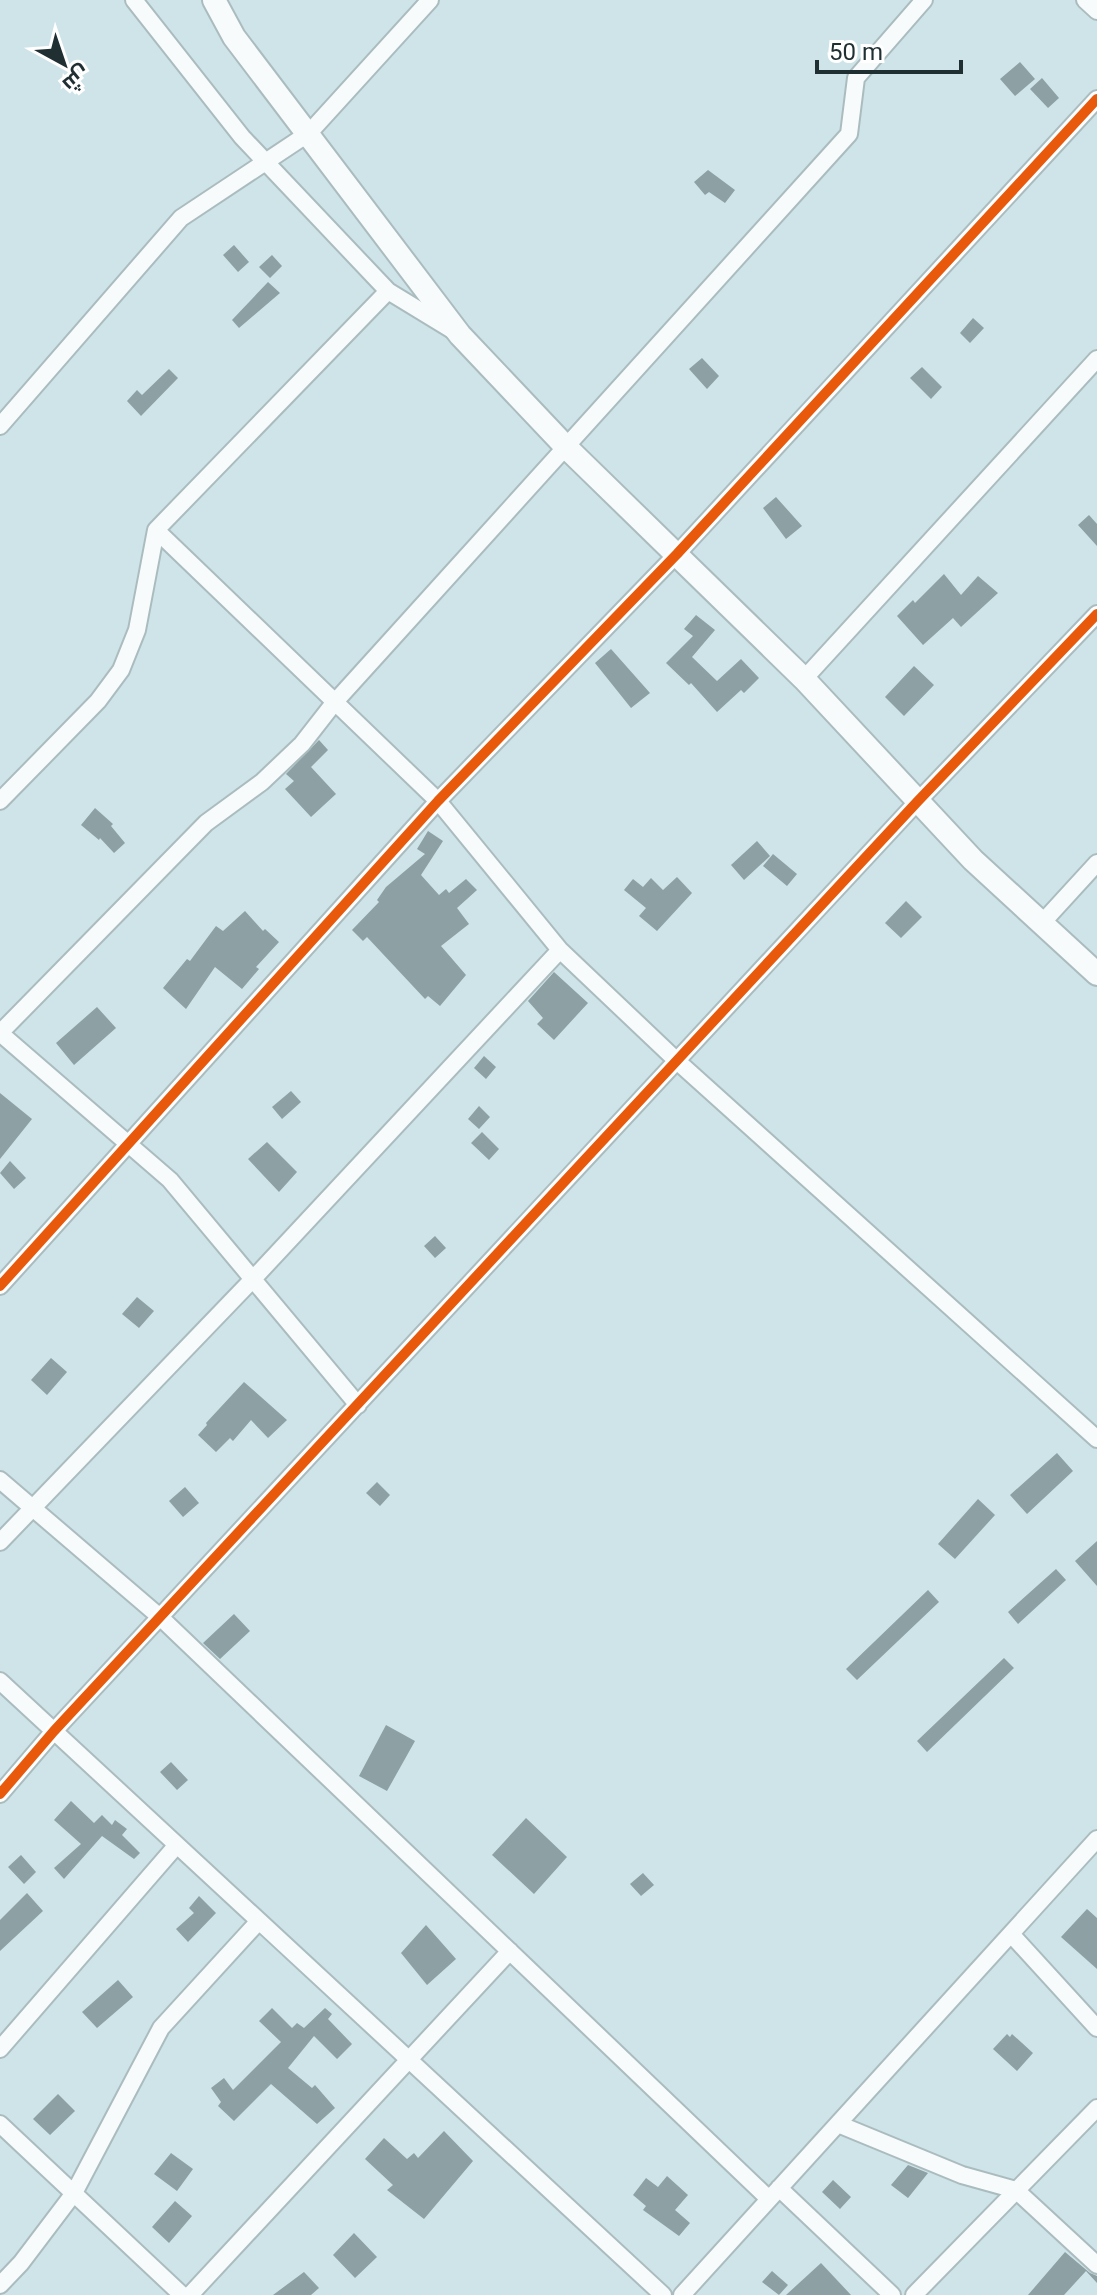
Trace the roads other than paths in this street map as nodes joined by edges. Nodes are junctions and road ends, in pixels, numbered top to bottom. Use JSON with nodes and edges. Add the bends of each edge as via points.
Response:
{"nodes":[{"id":1,"x":134,"y":0,"type":"edge"},
{"id":2,"x":214,"y":0,"type":"edge"},
{"id":3,"x":430,"y":0,"type":"edge"},
{"id":4,"x":924,"y":0,"type":"edge"},
{"id":5,"x":1085,"y":0,"type":"edge"},
{"id":6,"x":1097,"y":11,"type":"edge"},
{"id":7,"x":1097,"y":99,"type":"edge"},
{"id":8,"x":309,"y":133,"type":"junction"},
{"id":9,"x":267,"y":163,"type":"junction"},
{"id":10,"x":388,"y":291,"type":"junction"},
{"id":11,"x":460,"y":335,"type":"junction"},
{"id":12,"x":1097,"y":359,"type":"edge"},
{"id":13,"x":0,"y":426,"type":"edge"},
{"id":14,"x":567,"y":448,"type":"junction"},
{"id":15,"x":156,"y":530,"type":"junction"},
{"id":16,"x":677,"y":554,"type":"junction"},
{"id":17,"x":1097,"y":614,"type":"edge"},
{"id":18,"x":804,"y":679,"type":"junction"},
{"id":19,"x":334,"y":703,"type":"junction"},
{"id":20,"x":0,"y":801,"type":"edge"},
{"id":21,"x":438,"y":801,"type":"junction"},
{"id":22,"x":918,"y":801,"type":"junction"},
{"id":23,"x":1097,"y":863,"type":"edge"},
{"id":24,"x":1042,"y":923,"type":"junction"},
{"id":25,"x":560,"y":950,"type":"junction"},
{"id":26,"x":1097,"y":974,"type":"edge"},
{"id":27,"x":0,"y":1033,"type":"edge"},
{"id":28,"x":677,"y":1061,"type":"junction"},
{"id":29,"x":129,"y":1145,"type":"junction"},
{"id":30,"x":253,"y":1279,"type":"junction"},
{"id":31,"x":0,"y":1286,"type":"edge"},
{"id":32,"x":358,"y":1405,"type":"junction"},
{"id":33,"x":1097,"y":1439,"type":"edge"},
{"id":34,"x":0,"y":1480,"type":"edge"},
{"id":35,"x":32,"y":1508,"type":"junction"},
{"id":36,"x":0,"y":1542,"type":"edge"},
{"id":37,"x":160,"y":1617,"type":"junction"},
{"id":38,"x":0,"y":1681,"type":"edge"},
{"id":39,"x":54,"y":1731,"type":"junction"},
{"id":40,"x":0,"y":1794,"type":"edge"},
{"id":41,"x":1097,"y":1839,"type":"edge"},
{"id":42,"x":176,"y":1846,"type":"junction"},
{"id":43,"x":259,"y":1921,"type":"junction"},
{"id":44,"x":1011,"y":1934,"type":"junction"},
{"id":45,"x":510,"y":1951,"type":"junction"},
{"id":46,"x":1097,"y":2028,"type":"edge"},
{"id":47,"x":0,"y":2049,"type":"edge"},
{"id":48,"x":409,"y":2060,"type":"junction"},
{"id":49,"x":1097,"y":2108,"type":"edge"},
{"id":50,"x":0,"y":2124,"type":"edge"},
{"id":51,"x":838,"y":2124,"type":"junction"},
{"id":52,"x":1016,"y":2190,"type":"junction"},
{"id":53,"x":74,"y":2193,"type":"junction"},
{"id":54,"x":774,"y":2193,"type":"junction"},
{"id":55,"x":1097,"y":2265,"type":"edge"},
{"id":56,"x":0,"y":2285,"type":"edge"},
{"id":57,"x":182,"y":2295,"type":"edge"},
{"id":58,"x":190,"y":2295,"type":"edge"},
{"id":59,"x":663,"y":2295,"type":"edge"},
{"id":60,"x":682,"y":2295,"type":"edge"},
{"id":61,"x":892,"y":2295,"type":"edge"},
{"id":62,"x":914,"y":2295,"type":"edge"}],
"edges":[{"from":1,"to":9,"type":"street"},
{"from":2,"to":8,"type":"street","via":[[234,37]]},
{"from":3,"to":8,"type":"street"},
{"from":4,"to":14,"type":"street","via":[[856,78],[849,134]]},
{"from":5,"to":6,"type":"street"},
{"from":7,"to":16,"type":"street"},
{"from":8,"to":9,"type":"street"},
{"from":8,"to":11,"type":"street"},
{"from":9,"to":10,"type":"street"},
{"from":9,"to":13,"type":"street","via":[[181,218]]},
{"from":10,"to":11,"type":"street"},
{"from":10,"to":15,"type":"street"},
{"from":11,"to":14,"type":"street"},
{"from":12,"to":18,"type":"street"},
{"from":14,"to":16,"type":"street"},
{"from":14,"to":19,"type":"street"},
{"from":15,"to":19,"type":"street"},
{"from":15,"to":20,"type":"street","via":[[137,630],[121,670],[98,701]]},
{"from":16,"to":18,"type":"street"},
{"from":16,"to":21,"type":"street"},
{"from":17,"to":22,"type":"street"},
{"from":18,"to":22,"type":"street"},
{"from":19,"to":21,"type":"street"},
{"from":19,"to":27,"type":"street","via":[[302,744],[206,823]]},
{"from":21,"to":25,"type":"street"},
{"from":21,"to":29,"type":"street"},
{"from":22,"to":24,"type":"street"},
{"from":22,"to":28,"type":"street"},
{"from":23,"to":24,"type":"street"},
{"from":24,"to":26,"type":"street"},
{"from":25,"to":28,"type":"street"},
{"from":25,"to":30,"type":"street"},
{"from":27,"to":29,"type":"street"},
{"from":28,"to":32,"type":"street"},
{"from":28,"to":33,"type":"street"},
{"from":29,"to":30,"type":"street","via":[[170,1180]]},
{"from":29,"to":31,"type":"street"},
{"from":30,"to":32,"type":"street"},
{"from":30,"to":35,"type":"street"},
{"from":32,"to":37,"type":"street"},
{"from":34,"to":35,"type":"street"},
{"from":35,"to":36,"type":"street"},
{"from":35,"to":37,"type":"street"},
{"from":37,"to":39,"type":"street"},
{"from":37,"to":45,"type":"street"},
{"from":38,"to":39,"type":"street"},
{"from":39,"to":40,"type":"street"},
{"from":39,"to":42,"type":"street"},
{"from":41,"to":44,"type":"street"},
{"from":42,"to":43,"type":"street"},
{"from":42,"to":47,"type":"street"},
{"from":43,"to":48,"type":"street"},
{"from":43,"to":53,"type":"street","via":[[161,2028]]},
{"from":44,"to":46,"type":"street"},
{"from":44,"to":51,"type":"street"},
{"from":45,"to":48,"type":"street"},
{"from":45,"to":54,"type":"street"},
{"from":48,"to":58,"type":"street"},
{"from":48,"to":59,"type":"street"},
{"from":49,"to":52,"type":"street"},
{"from":50,"to":53,"type":"street"},
{"from":51,"to":52,"type":"street","via":[[962,2175]]},
{"from":51,"to":54,"type":"street"},
{"from":52,"to":55,"type":"street"},
{"from":52,"to":62,"type":"street"},
{"from":53,"to":56,"type":"street"},
{"from":53,"to":57,"type":"street"},
{"from":54,"to":60,"type":"street"},
{"from":54,"to":61,"type":"street"}]}
